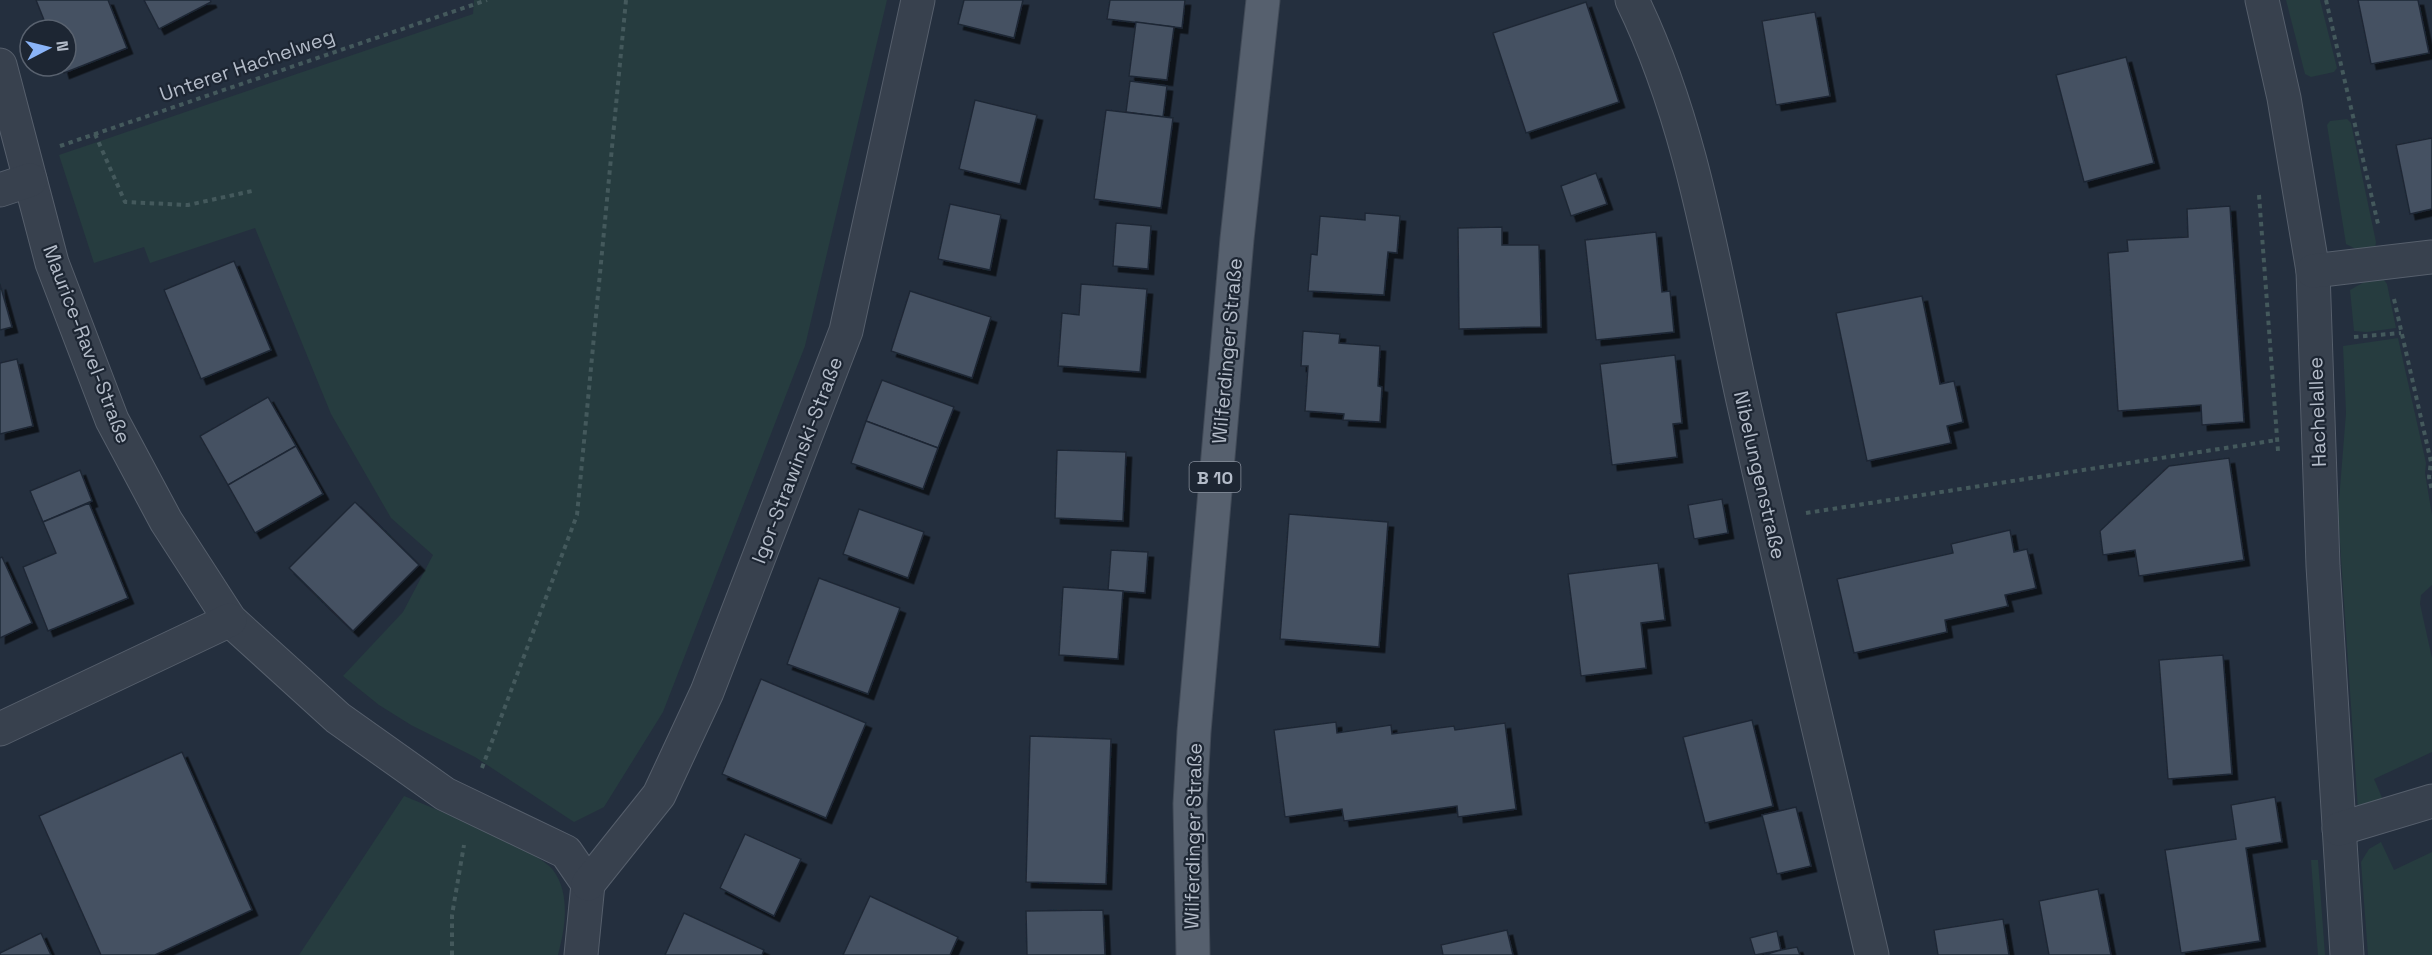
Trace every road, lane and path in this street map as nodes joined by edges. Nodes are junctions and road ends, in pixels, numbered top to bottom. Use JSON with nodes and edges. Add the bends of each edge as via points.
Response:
{"nodes":[{"id":1,"x":487,"y":0,"type":"edge"},
{"id":2,"x":626,"y":0,"type":"edge"},
{"id":3,"x":918,"y":0,"type":"edge"},
{"id":4,"x":1263,"y":0,"type":"edge"},
{"id":5,"x":1632,"y":0,"type":"edge"},
{"id":6,"x":2262,"y":0,"type":"edge"},
{"id":7,"x":0,"y":65,"type":"edge"},
{"id":8,"x":95,"y":134,"type":"junction"},
{"id":9,"x":15,"y":185,"type":"edge"},
{"id":10,"x":252,"y":191,"type":"dead end"},
{"id":11,"x":2259,"y":194,"type":"dead end"},
{"id":12,"x":2432,"y":257,"type":"edge"},
{"id":13,"x":2313,"y":272,"type":"junction"},
{"id":14,"x":2277,"y":440,"type":"junction"},
{"id":15,"x":2278,"y":463,"type":"dead end"},
{"id":16,"x":1769,"y":519,"type":"junction"},
{"id":17,"x":230,"y":620,"type":"junction"},
{"id":18,"x":0,"y":729,"type":"edge"},
{"id":19,"x":468,"y":804,"type":"junction"},
{"id":20,"x":2420,"y":806,"type":"edge"},
{"id":21,"x":2339,"y":829,"type":"junction"},
{"id":22,"x":588,"y":884,"type":"junction"},
{"id":23,"x":452,"y":955,"type":"edge"},
{"id":24,"x":581,"y":955,"type":"edge"},
{"id":25,"x":1193,"y":955,"type":"edge"},
{"id":26,"x":1872,"y":955,"type":"edge"},
{"id":27,"x":2347,"y":955,"type":"edge"}],
"edges":[{"from":1,"to":8,"type":"path","name":"Unterer Hachelweg"},
{"from":2,"to":19,"type":"path","via":[[577,515]]},
{"from":3,"to":22,"type":"street","name":"Igor-Strawinski-Straße","via":[[846,331],[707,692],[659,795]]},
{"from":4,"to":25,"type":"main road","name":"Wilferdinger Straße","number":"B 10","via":[[1235,263],[1194,732],[1190,804]]},
{"from":5,"to":16,"type":"street","name":"Nibelungenstraße","via":[[1667,88],[1692,172]]},
{"from":6,"to":13,"type":"street","name":"Hachelallee","via":[[2312,181]]},
{"from":7,"to":9,"type":"street","name":"Maurice-Ravel-Straße"},
{"from":8,"to":9,"type":"path","name":"Unterer Hachelweg","via":[[59,146]]},
{"from":8,"to":10,"type":"path","via":[[125,202],[188,205]]},
{"from":9,"to":17,"type":"street","name":"Maurice-Ravel-Straße","via":[[52,263],[112,420],[166,521]]},
{"from":11,"to":14,"type":"path"},
{"from":12,"to":13,"type":"street"},
{"from":13,"to":21,"type":"street","name":"Hachelallee","via":[[2323,567]]},
{"from":14,"to":15,"type":"path"},
{"from":14,"to":16,"type":"path"},
{"from":16,"to":26,"type":"street","name":"Nibelungenstraße"},
{"from":17,"to":18,"type":"street"},
{"from":17,"to":19,"type":"street","name":"Maurice-Ravel-Straße","via":[[339,718],[445,794]]},
{"from":19,"to":22,"type":"street","name":"Maurice-Ravel-Straße","via":[[566,852]]},
{"from":19,"to":23,"type":"path","via":[[452,915]]},
{"from":20,"to":21,"type":"street"},
{"from":21,"to":27,"type":"street","name":"Hachelallee"},
{"from":22,"to":24,"type":"street"}]}
